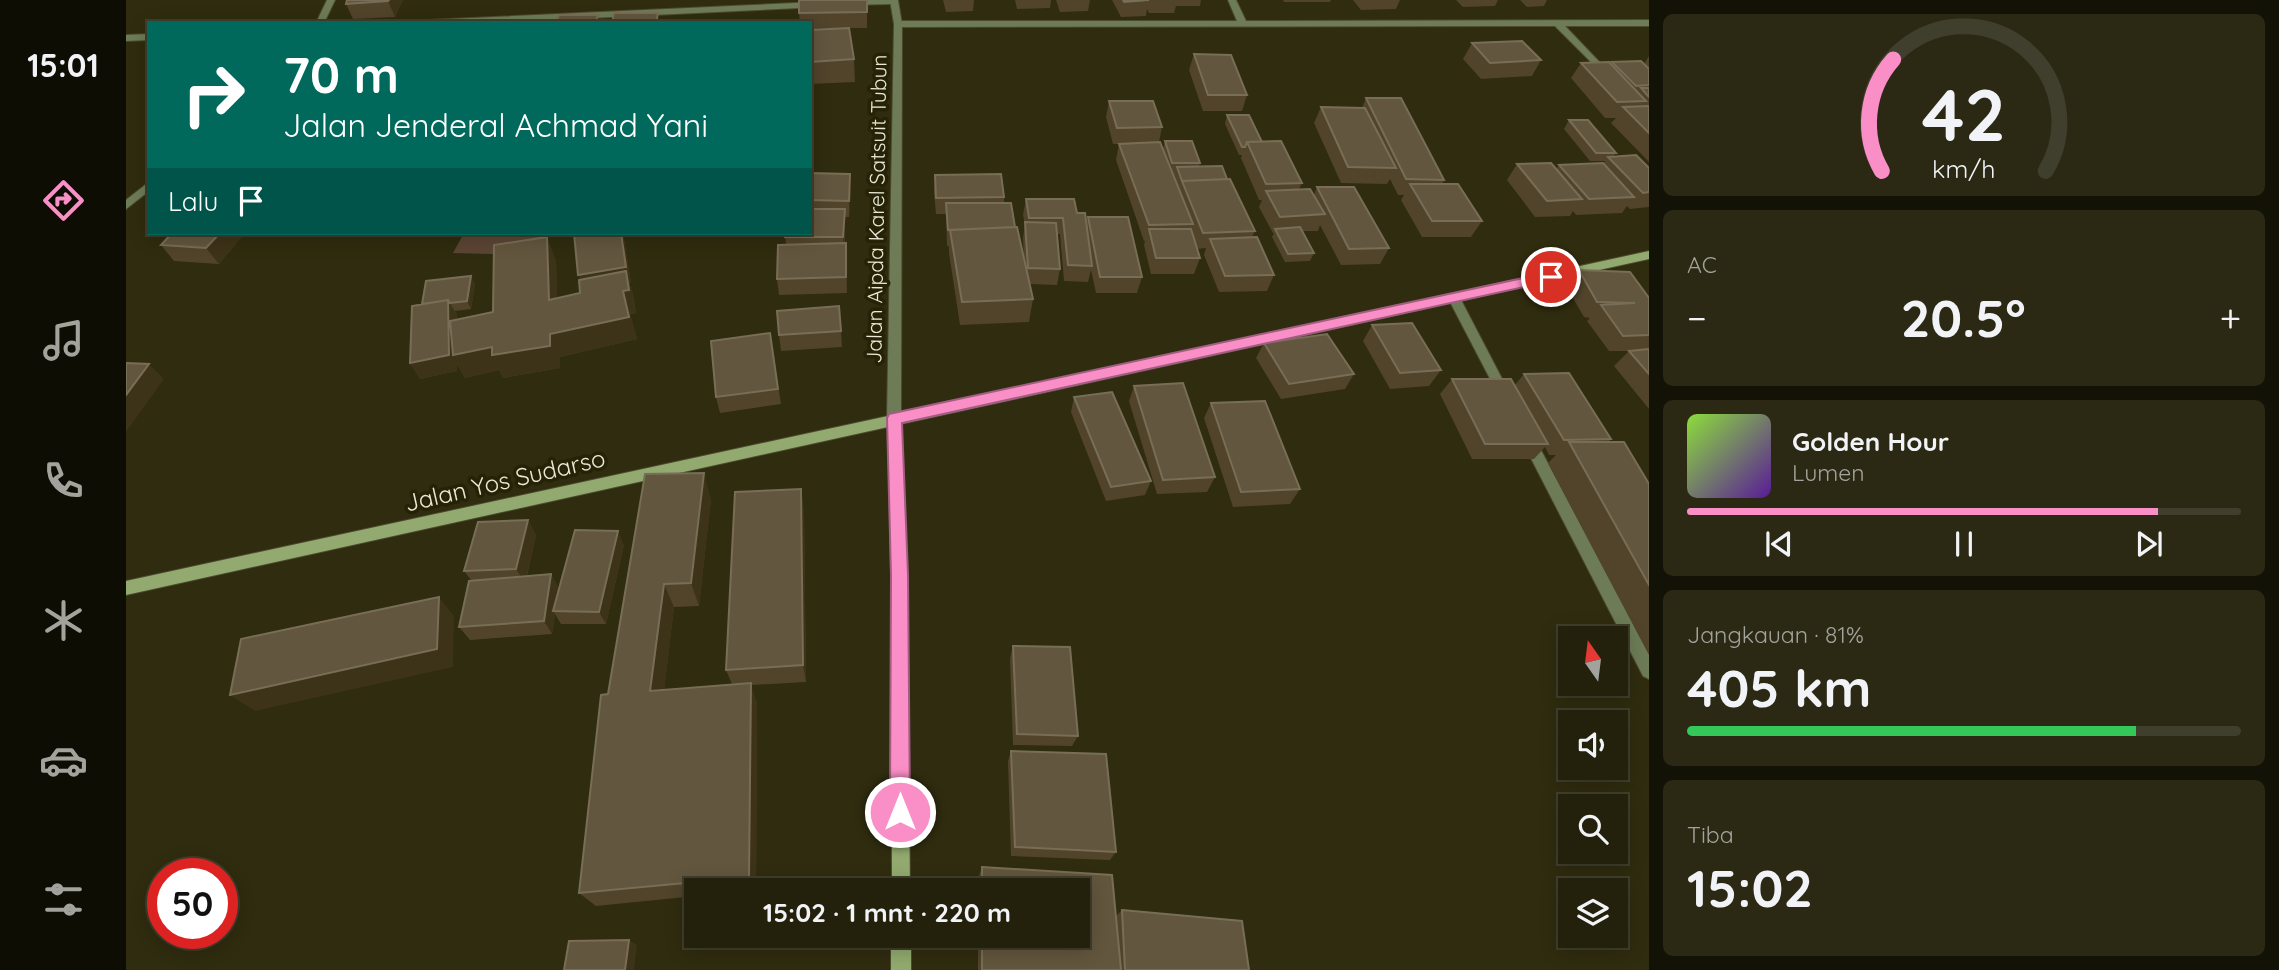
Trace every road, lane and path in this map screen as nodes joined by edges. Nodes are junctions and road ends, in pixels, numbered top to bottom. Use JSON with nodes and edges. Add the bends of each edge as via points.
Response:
{"nodes":[{"id":1,"x":331,"y":0,"type":"edge"},
{"id":2,"x":1232,"y":0,"type":"edge"},
{"id":3,"x":894,"y":1,"type":"edge"},
{"id":4,"x":825,"y":4,"type":"edge"},
{"id":5,"x":839,"y":4,"type":"edge"},
{"id":6,"x":321,"y":21,"type":"edge"},
{"id":7,"x":469,"y":21,"type":"edge"},
{"id":8,"x":1649,"y":23,"type":"edge"},
{"id":9,"x":898,"y":24,"type":"junction"},
{"id":10,"x":1243,"y":24,"type":"junction"},
{"id":11,"x":1558,"y":24,"type":"junction"},
{"id":12,"x":147,"y":37,"type":"edge"},
{"id":13,"x":126,"y":38,"type":"edge"},
{"id":14,"x":1611,"y":79,"type":"edge"},
{"id":15,"x":147,"y":187,"type":"edge"},
{"id":16,"x":126,"y":206,"type":"edge"},
{"id":17,"x":1649,"y":255,"type":"edge"},
{"id":18,"x":1454,"y":298,"type":"junction"},
{"id":19,"x":1510,"y":405,"type":"edge"},
{"id":20,"x":894,"y":418,"type":"junction"},
{"id":21,"x":1522,"y":429,"type":"edge"},
{"id":22,"x":126,"y":588,"type":"edge"},
{"id":23,"x":1649,"y":671,"type":"edge"},
{"id":24,"x":901,"y":878,"type":"edge"},
{"id":25,"x":901,"y":948,"type":"edge"},
{"id":26,"x":901,"y":970,"type":"edge"}],
"edges":[{"from":1,"to":6,"type":"street"},
{"from":2,"to":10,"type":"street"},
{"from":3,"to":5,"type":"street"},
{"from":3,"to":9,"type":"street","name":"Jalan Aipda Karel Satsuit Tubun"},
{"from":4,"to":7,"type":"street"},
{"from":8,"to":11,"type":"street"},
{"from":9,"to":10,"type":"street"},
{"from":9,"to":20,"type":"street","name":"Jalan Aipda Karel Satsuit Tubun"},
{"from":10,"to":11,"type":"street"},
{"from":11,"to":14,"type":"street"},
{"from":12,"to":13,"type":"street"},
{"from":15,"to":16,"type":"street"},
{"from":17,"to":18,"type":"main road","name":"Jalan Yos Sudarso"},
{"from":18,"to":19,"type":"street"},
{"from":18,"to":20,"type":"main road","name":"Jalan Yos Sudarso"},
{"from":20,"to":22,"type":"main road","name":"Jalan Yos Sudarso"},
{"from":20,"to":24,"type":"main road"},
{"from":21,"to":23,"type":"street"},
{"from":25,"to":26,"type":"main road"}]}
